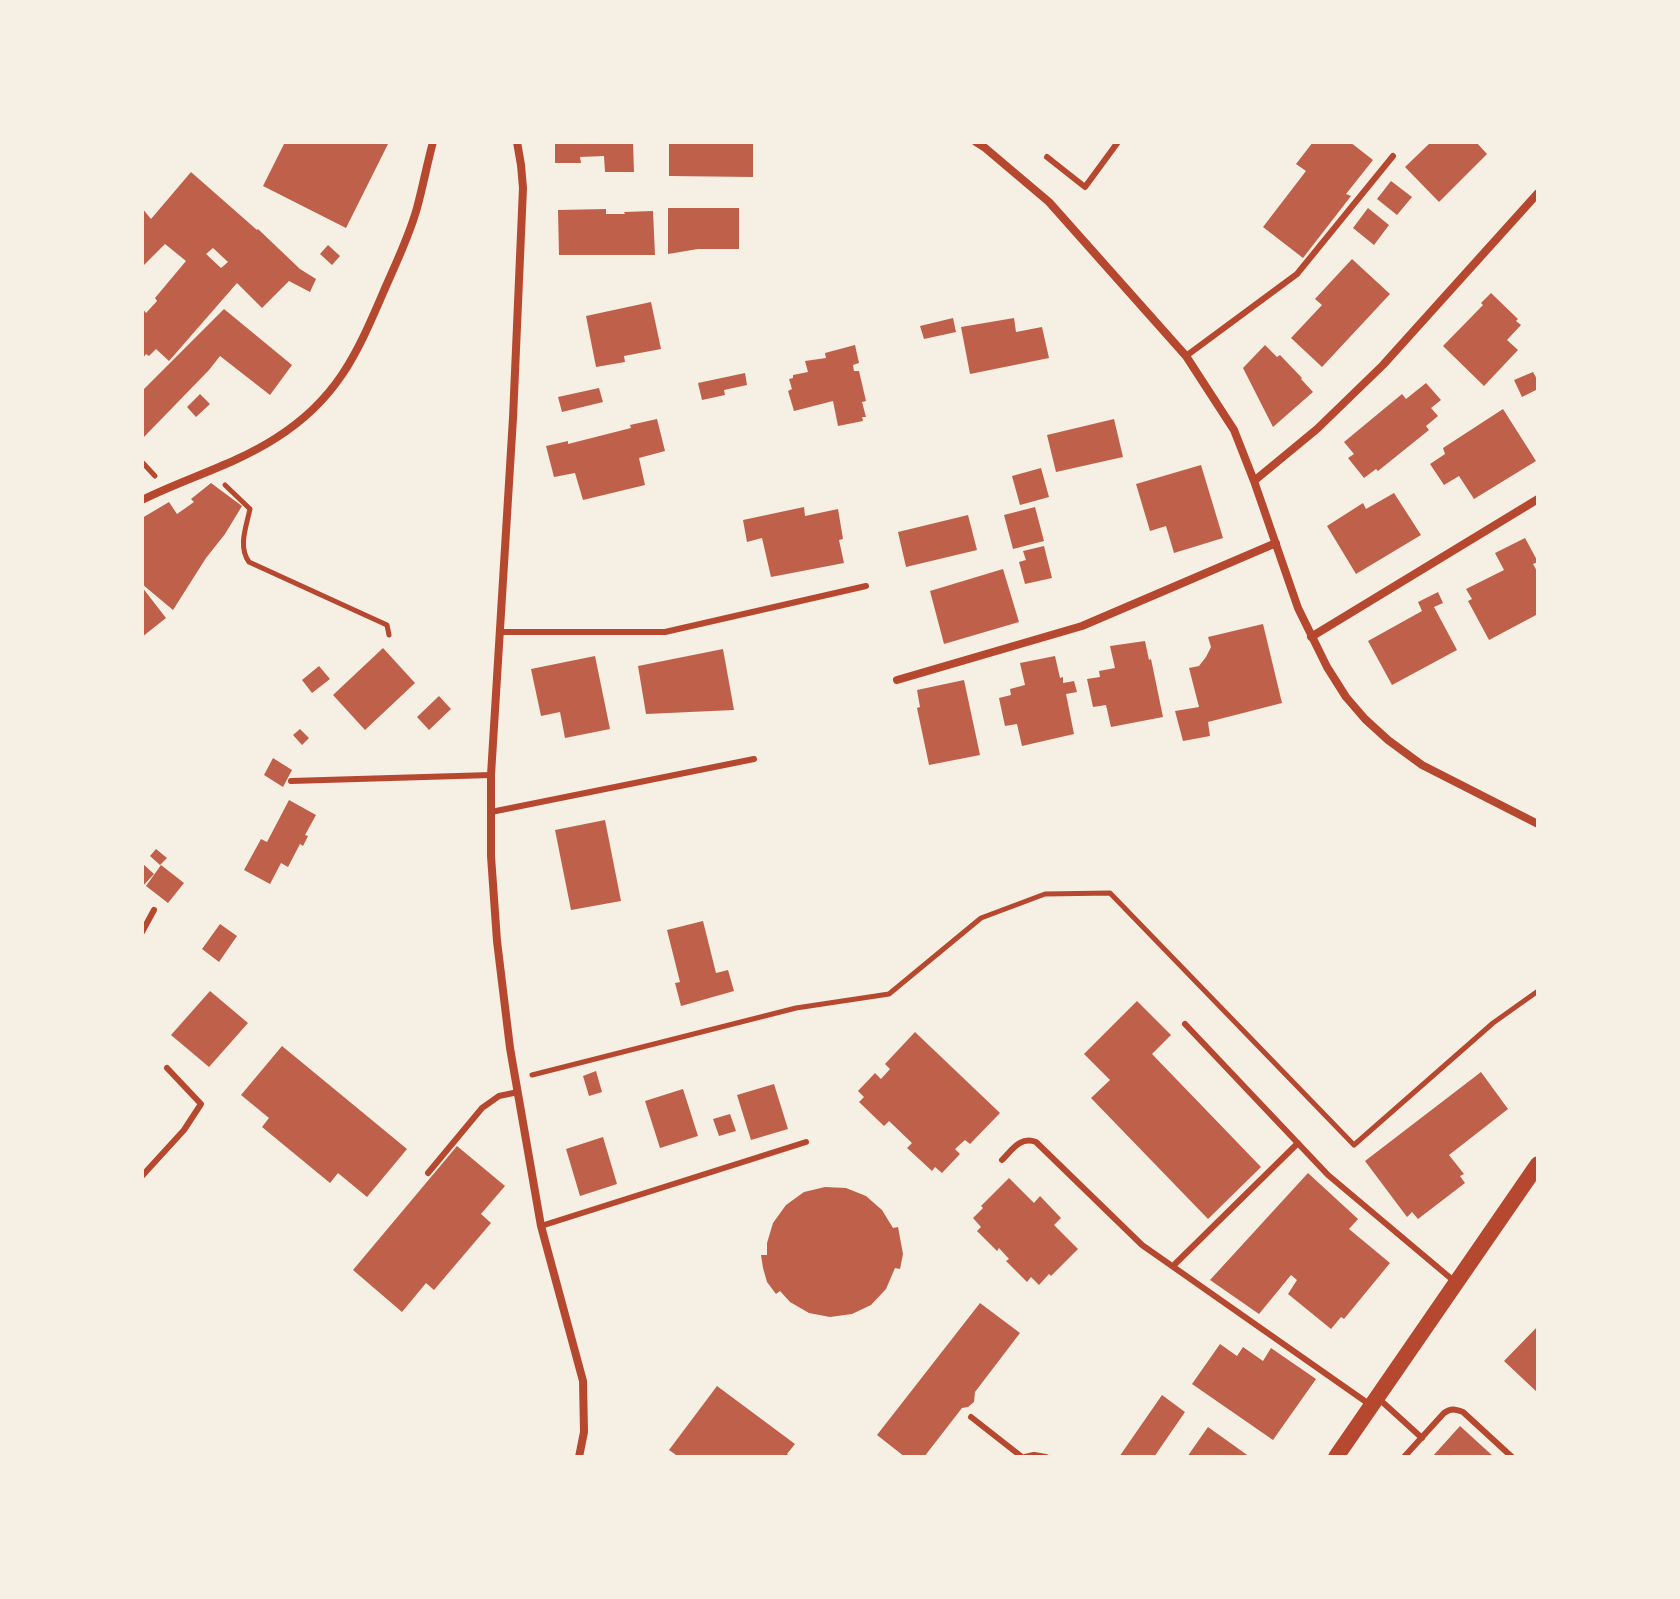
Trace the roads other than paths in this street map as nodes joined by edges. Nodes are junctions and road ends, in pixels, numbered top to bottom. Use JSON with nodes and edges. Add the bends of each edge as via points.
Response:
{"nodes":[{"id":1,"x":433,"y":142,"type":"edge"},
{"id":2,"x":517,"y":142,"type":"edge"},
{"id":3,"x":976,"y":142,"type":"edge"},
{"id":4,"x":1118,"y":142,"type":"edge"},
{"id":5,"x":1393,"y":156,"type":"dead end"},
{"id":6,"x":1047,"y":157,"type":"dead end"},
{"id":7,"x":1538,"y":193,"type":"edge"},
{"id":8,"x":1186,"y":356,"type":"junction"},
{"id":9,"x":1254,"y":481,"type":"junction"},
{"id":10,"x":1538,"y":499,"type":"edge"},
{"id":11,"x":142,"y":500,"type":"edge"},
{"id":12,"x":1276,"y":543,"type":"junction"},
{"id":13,"x":866,"y":586,"type":"dead end"},
{"id":14,"x":500,"y":632,"type":"junction"},
{"id":15,"x":1311,"y":637,"type":"junction"},
{"id":16,"x":897,"y":680,"type":"dead end"},
{"id":17,"x":754,"y":759,"type":"dead end"},
{"id":18,"x":491,"y":775,"type":"junction"},
{"id":19,"x":291,"y":781,"type":"dead end"},
{"id":20,"x":491,"y":812,"type":"junction"},
{"id":21,"x":1538,"y":824,"type":"edge"},
{"id":22,"x":154,"y":910,"type":"dead end"},
{"id":23,"x":142,"y":932,"type":"edge"},
{"id":24,"x":1185,"y":1024,"type":"dead end"},
{"id":25,"x":167,"y":1068,"type":"dead end"},
{"id":26,"x":518,"y":1092,"type":"junction"},
{"id":27,"x":806,"y":1142,"type":"dead end"},
{"id":28,"x":1298,"y":1143,"type":"junction"},
{"id":29,"x":1002,"y":1160,"type":"dead end"},
{"id":30,"x":1538,"y":1164,"type":"edge"},
{"id":31,"x":428,"y":1173,"type":"dead end"},
{"id":32,"x":142,"y":1176,"type":"edge"},
{"id":33,"x":541,"y":1226,"type":"junction"},
{"id":34,"x":1173,"y":1266,"type":"junction"},
{"id":35,"x":1457,"y":1283,"type":"junction"},
{"id":36,"x":1375,"y":1402,"type":"junction"},
{"id":37,"x":971,"y":1417,"type":"dead end"},
{"id":38,"x":1422,"y":1438,"type":"junction"},
{"id":39,"x":579,"y":1457,"type":"edge"},
{"id":40,"x":1023,"y":1457,"type":"edge"},
{"id":41,"x":1046,"y":1457,"type":"edge"},
{"id":42,"x":1336,"y":1457,"type":"edge"},
{"id":43,"x":1404,"y":1457,"type":"edge"},
{"id":44,"x":1512,"y":1457,"type":"edge"}],
"edges":[{"from":1,"to":11,"type":"street","via":[[410,230],[345,372],[308,414],[256,450]]},
{"from":2,"to":14,"type":"street","via":[[523,188]]},
{"from":3,"to":8,"type":"street","via":[[1049,202]]},
{"from":4,"to":6,"type":"lane","via":[[1085,187]]},
{"from":5,"to":8,"type":"lane","via":[[1297,274]]},
{"from":7,"to":9,"type":"street","via":[[1383,365]]},
{"from":8,"to":9,"type":"street","via":[[1234,430]]},
{"from":9,"to":12,"type":"street"},
{"from":10,"to":15,"type":"street"},
{"from":12,"to":15,"type":"street"},
{"from":12,"to":16,"type":"street","via":[[1082,626]]},
{"from":13,"to":14,"type":"lane","via":[[665,632]]},
{"from":14,"to":18,"type":"street"},
{"from":15,"to":21,"type":"street","via":[[1346,697],[1388,740],[1422,765]]},
{"from":17,"to":20,"type":"lane"},
{"from":18,"to":19,"type":"lane"},
{"from":18,"to":20,"type":"street"},
{"from":20,"to":26,"type":"street","via":[[497,941]]},
{"from":22,"to":23,"type":"lane"},
{"from":24,"to":28,"type":"lane"},
{"from":25,"to":32,"type":"lane","via":[[201,1104]]},
{"from":26,"to":31,"type":"lane","via":[[499,1096],[482,1108]]},
{"from":26,"to":33,"type":"street"},
{"from":27,"to":33,"type":"lane"},
{"from":28,"to":34,"type":"lane"},
{"from":28,"to":35,"type":"lane","via":[[1328,1175]]},
{"from":29,"to":34,"type":"lane","via":[[1023,1140],[1036,1142],[1142,1245]]},
{"from":30,"to":35,"type":"main road"},
{"from":33,"to":39,"type":"street","via":[[583,1381]]},
{"from":34,"to":36,"type":"lane"},
{"from":35,"to":36,"type":"main road"},
{"from":36,"to":38,"type":"lane"},
{"from":36,"to":42,"type":"main road"},
{"from":37,"to":40,"type":"lane"},
{"from":38,"to":43,"type":"lane"},
{"from":38,"to":44,"type":"lane","via":[[1444,1413],[1455,1409]]},
{"from":40,"to":41,"type":"lane"}]}
